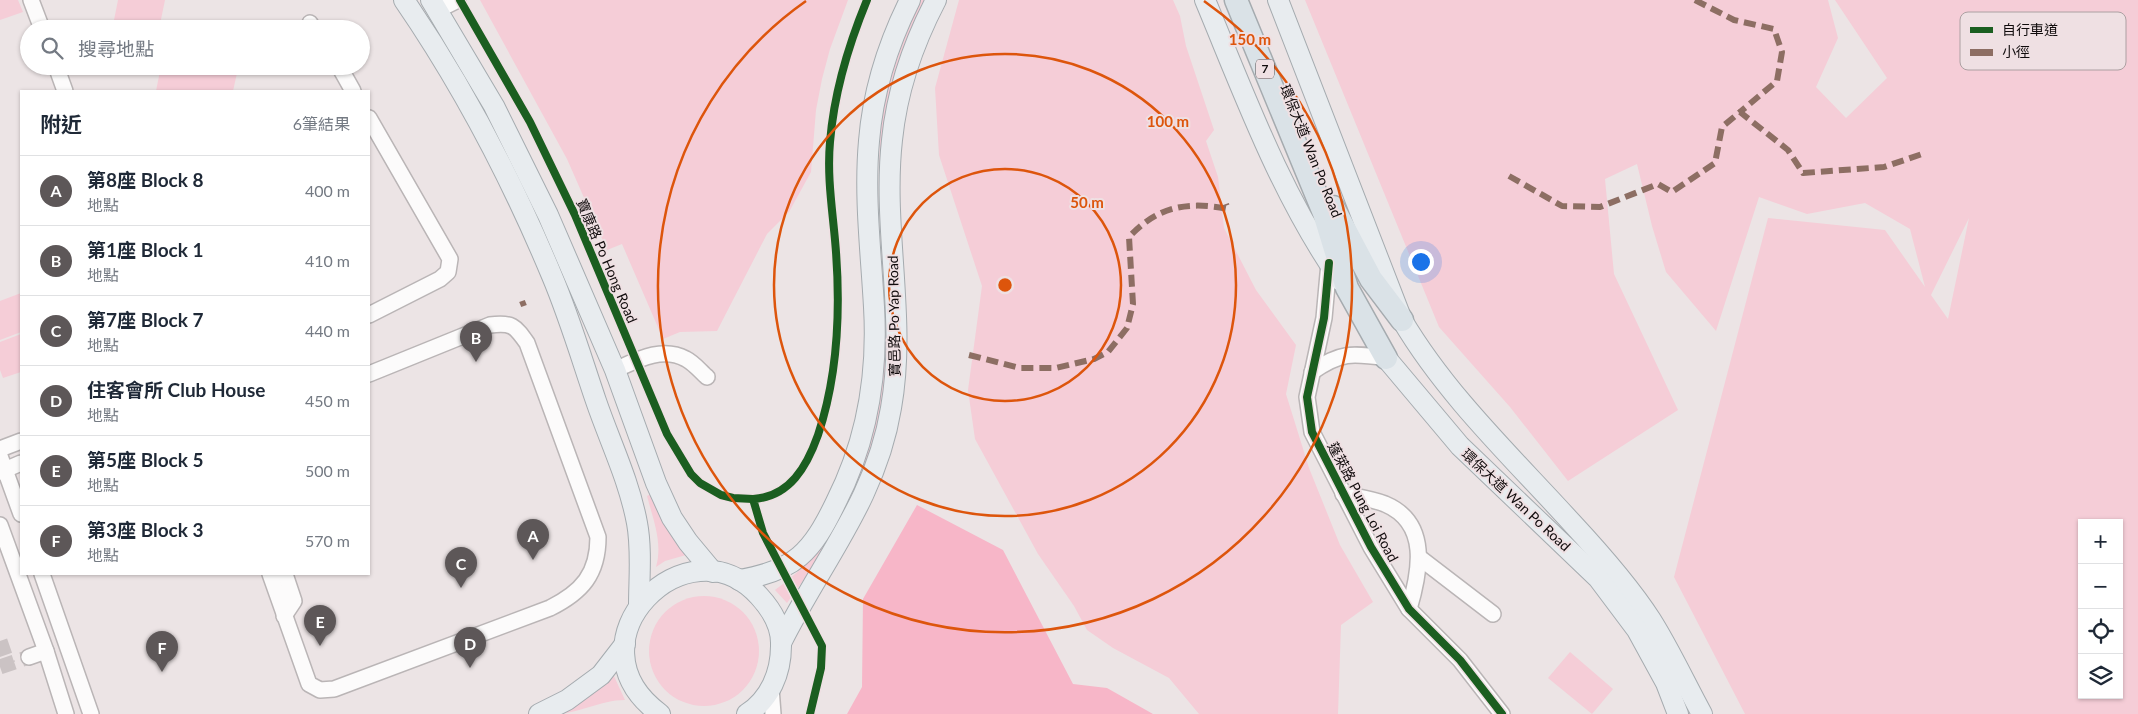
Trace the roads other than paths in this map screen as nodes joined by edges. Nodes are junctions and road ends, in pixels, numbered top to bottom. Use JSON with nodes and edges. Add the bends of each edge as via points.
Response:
{"nodes":[{"id":1,"x":31,"y":0,"type":"edge"},
{"id":2,"x":404,"y":0,"type":"edge"},
{"id":3,"x":458,"y":0,"type":"edge"},
{"id":4,"x":910,"y":0,"type":"edge"},
{"id":5,"x":936,"y":0,"type":"edge"},
{"id":6,"x":1205,"y":0,"type":"edge"},
{"id":7,"x":1236,"y":0,"type":"edge"},
{"id":8,"x":1250,"y":0,"type":"edge"},
{"id":9,"x":1278,"y":0,"type":"edge"},
{"id":10,"x":435,"y":5,"type":"edge"},
{"id":11,"x":39,"y":20,"type":"edge"},
{"id":12,"x":59,"y":75,"type":"edge"},
{"id":13,"x":344,"y":75,"type":"edge"},
{"id":14,"x":65,"y":90,"type":"edge"},
{"id":15,"x":353,"y":90,"type":"edge"},
{"id":16,"x":370,"y":120,"type":"edge"},
{"id":17,"x":1299,"y":136,"type":"junction"},
{"id":18,"x":1329,"y":263,"type":"junction"},
{"id":19,"x":1347,"y":288,"type":"junction"},
{"id":20,"x":370,"y":314,"type":"edge"},
{"id":21,"x":1402,"y":320,"type":"junction"},
{"id":22,"x":1386,"y":358,"type":"junction"},
{"id":23,"x":615,"y":370,"type":"junction"},
{"id":24,"x":1312,"y":372,"type":"junction"},
{"id":25,"x":370,"y":374,"type":"edge"},
{"id":26,"x":707,"y":377,"type":"dead end"},
{"id":27,"x":20,"y":441,"type":"edge"},
{"id":28,"x":0,"y":449,"type":"edge"},
{"id":29,"x":20,"y":463,"type":"edge"},
{"id":30,"x":2,"y":466,"type":"edge"},
{"id":31,"x":1343,"y":494,"type":"junction"},
{"id":32,"x":20,"y":511,"type":"edge"},
{"id":33,"x":0,"y":525,"type":"edge"},
{"id":34,"x":1420,"y":558,"type":"junction"},
{"id":35,"x":713,"y":572,"type":"junction"},
{"id":36,"x":42,"y":575,"type":"edge"},
{"id":37,"x":270,"y":575,"type":"edge"},
{"id":38,"x":285,"y":575,"type":"edge"},
{"id":39,"x":739,"y":580,"type":"junction"},
{"id":40,"x":638,"y":606,"type":"junction"},
{"id":41,"x":1409,"y":610,"type":"junction"},
{"id":42,"x":1493,"y":614,"type":"dead end"},
{"id":43,"x":284,"y":616,"type":"junction"},
{"id":44,"x":781,"y":642,"type":"junction"},
{"id":45,"x":625,"y":644,"type":"junction"},
{"id":46,"x":46,"y":652,"type":"junction"},
{"id":47,"x":29,"y":657,"type":"tunnel mouth"},
{"id":48,"x":771,"y":688,"type":"junction"},
{"id":49,"x":66,"y":714,"type":"edge"},
{"id":50,"x":91,"y":714,"type":"edge"},
{"id":51,"x":539,"y":714,"type":"edge"},
{"id":52,"x":660,"y":714,"type":"edge"},
{"id":53,"x":747,"y":714,"type":"edge"},
{"id":54,"x":773,"y":714,"type":"edge"},
{"id":55,"x":1502,"y":714,"type":"edge"},
{"id":56,"x":1678,"y":714,"type":"edge"},
{"id":57,"x":1702,"y":714,"type":"edge"}],
"edges":[{"from":1,"to":11,"type":"street"},
{"from":2,"to":40,"type":"main road","via":[[476,116],[553,278],[604,426],[631,492],[638,525]]},
{"from":3,"to":10,"type":"street"},
{"from":4,"to":39,"type":"main road","name":"寶邑路 Po Yap Road","via":[[880,75],[869,140],[867,193],[874,357],[870,403],[858,447],[829,517],[803,553],[780,570]]},
{"from":5,"to":44,"type":"main road","name":"寶邑路 Po Yap Road","via":[[907,65],[891,141],[897,348],[887,430],[874,474],[859,507]]},
{"from":6,"to":18,"type":"main road","name":"環保大道 Wan Po Road","via":[[1268,153]]},
{"from":7,"to":17,"type":"highway","name":"環保大道 Wan Po Road","number":"7"},
{"from":8,"to":17,"type":"highway","name":"環保大道 Wan Po Road","number":"7"},
{"from":9,"to":21,"type":"main road","name":"環保大道 Wan Po Road"},
{"from":10,"to":23,"type":"main road","via":[[522,160]]},
{"from":12,"to":14,"type":"street"},
{"from":13,"to":15,"type":"street"},
{"from":16,"to":20,"type":"street","via":[[450,259],[448,272],[440,279]]},
{"from":17,"to":19,"type":"highway","name":"環保大道 Wan Po Road","number":"7"},
{"from":17,"to":21,"type":"highway","name":"環保大道 Wan Po Road","number":"7","via":[[1359,258]]},
{"from":18,"to":19,"type":"main road","name":"環保大道 Wan Po Road"},
{"from":18,"to":24,"type":"street","name":"蓬萊路 Pung Loi Road","via":[[1324,318]]},
{"from":19,"to":22,"type":"highway","name":"環保大道 Wan Po Road","number":"7"},
{"from":21,"to":57,"type":"main road","name":"環保大道 Wan Po Road","via":[[1436,372],[1535,486],[1572,523],[1651,620]]},
{"from":22,"to":24,"type":"street","via":[[1338,356]]},
{"from":22,"to":56,"type":"main road","name":"環保大道 Wan Po Road","via":[[1460,446],[1598,578],[1637,630]]},
{"from":23,"to":26,"type":"street","via":[[645,356],[666,355],[686,359]]},
{"from":23,"to":35,"type":"main road","via":[[672,518]]},
{"from":24,"to":31,"type":"street","name":"蓬萊路 Pung Loi Road","via":[[1307,397],[1309,420]]},
{"from":25,"to":43,"type":"street","via":[[490,325],[506,323],[517,329],[527,343],[598,537],[598,555],[583,585],[569,598],[550,608],[334,689],[320,690],[309,684]]},
{"from":27,"to":28,"type":"street"},
{"from":29,"to":30,"type":"street"},
{"from":30,"to":32,"type":"street"},
{"from":31,"to":34,"type":"street","name":"蓬萊路 Pung Loi Road","via":[[1397,510],[1410,522],[1420,548]]},
{"from":31,"to":41,"type":"street","name":"蓬萊路 Pung Loi Road"},
{"from":33,"to":46,"type":"street"},
{"from":34,"to":41,"type":"street","name":"蓬萊路 Pung Loi Road","via":[[1418,581]]},
{"from":34,"to":42,"type":"street"},
{"from":35,"to":39,"type":"main road","name":"寶邑路 Po Yap Road"},
{"from":35,"to":40,"type":"main road","name":"寶邑路 Po Yap Road","via":[[671,578]]},
{"from":36,"to":50,"type":"street"},
{"from":37,"to":43,"type":"street"},
{"from":38,"to":43,"type":"street","via":[[294,600]]},
{"from":39,"to":44,"type":"main road","name":"寶邑路 Po Yap Road","via":[[768,606]]},
{"from":40,"to":45,"type":"main road","name":"寶邑路 Po Yap Road"},
{"from":41,"to":55,"type":"street","name":"蓬萊路 Pung Loi Road","via":[[1460,660]]},
{"from":44,"to":48,"type":"main road","name":"寶邑路 Po Yap Road","via":[[778,674]]},
{"from":45,"to":51,"type":"main road","name":"寶邑路 Po Yap Road","via":[[601,674],[567,700]]},
{"from":45,"to":52,"type":"main road","name":"寶邑路 Po Yap Road","via":[[625,659],[635,687],[643,700]]},
{"from":46,"to":47,"type":"street"},
{"from":46,"to":49,"type":"street"},
{"from":48,"to":53,"type":"main road","name":"寶邑路 Po Yap Road"},
{"from":48,"to":54,"type":"street"}]}
